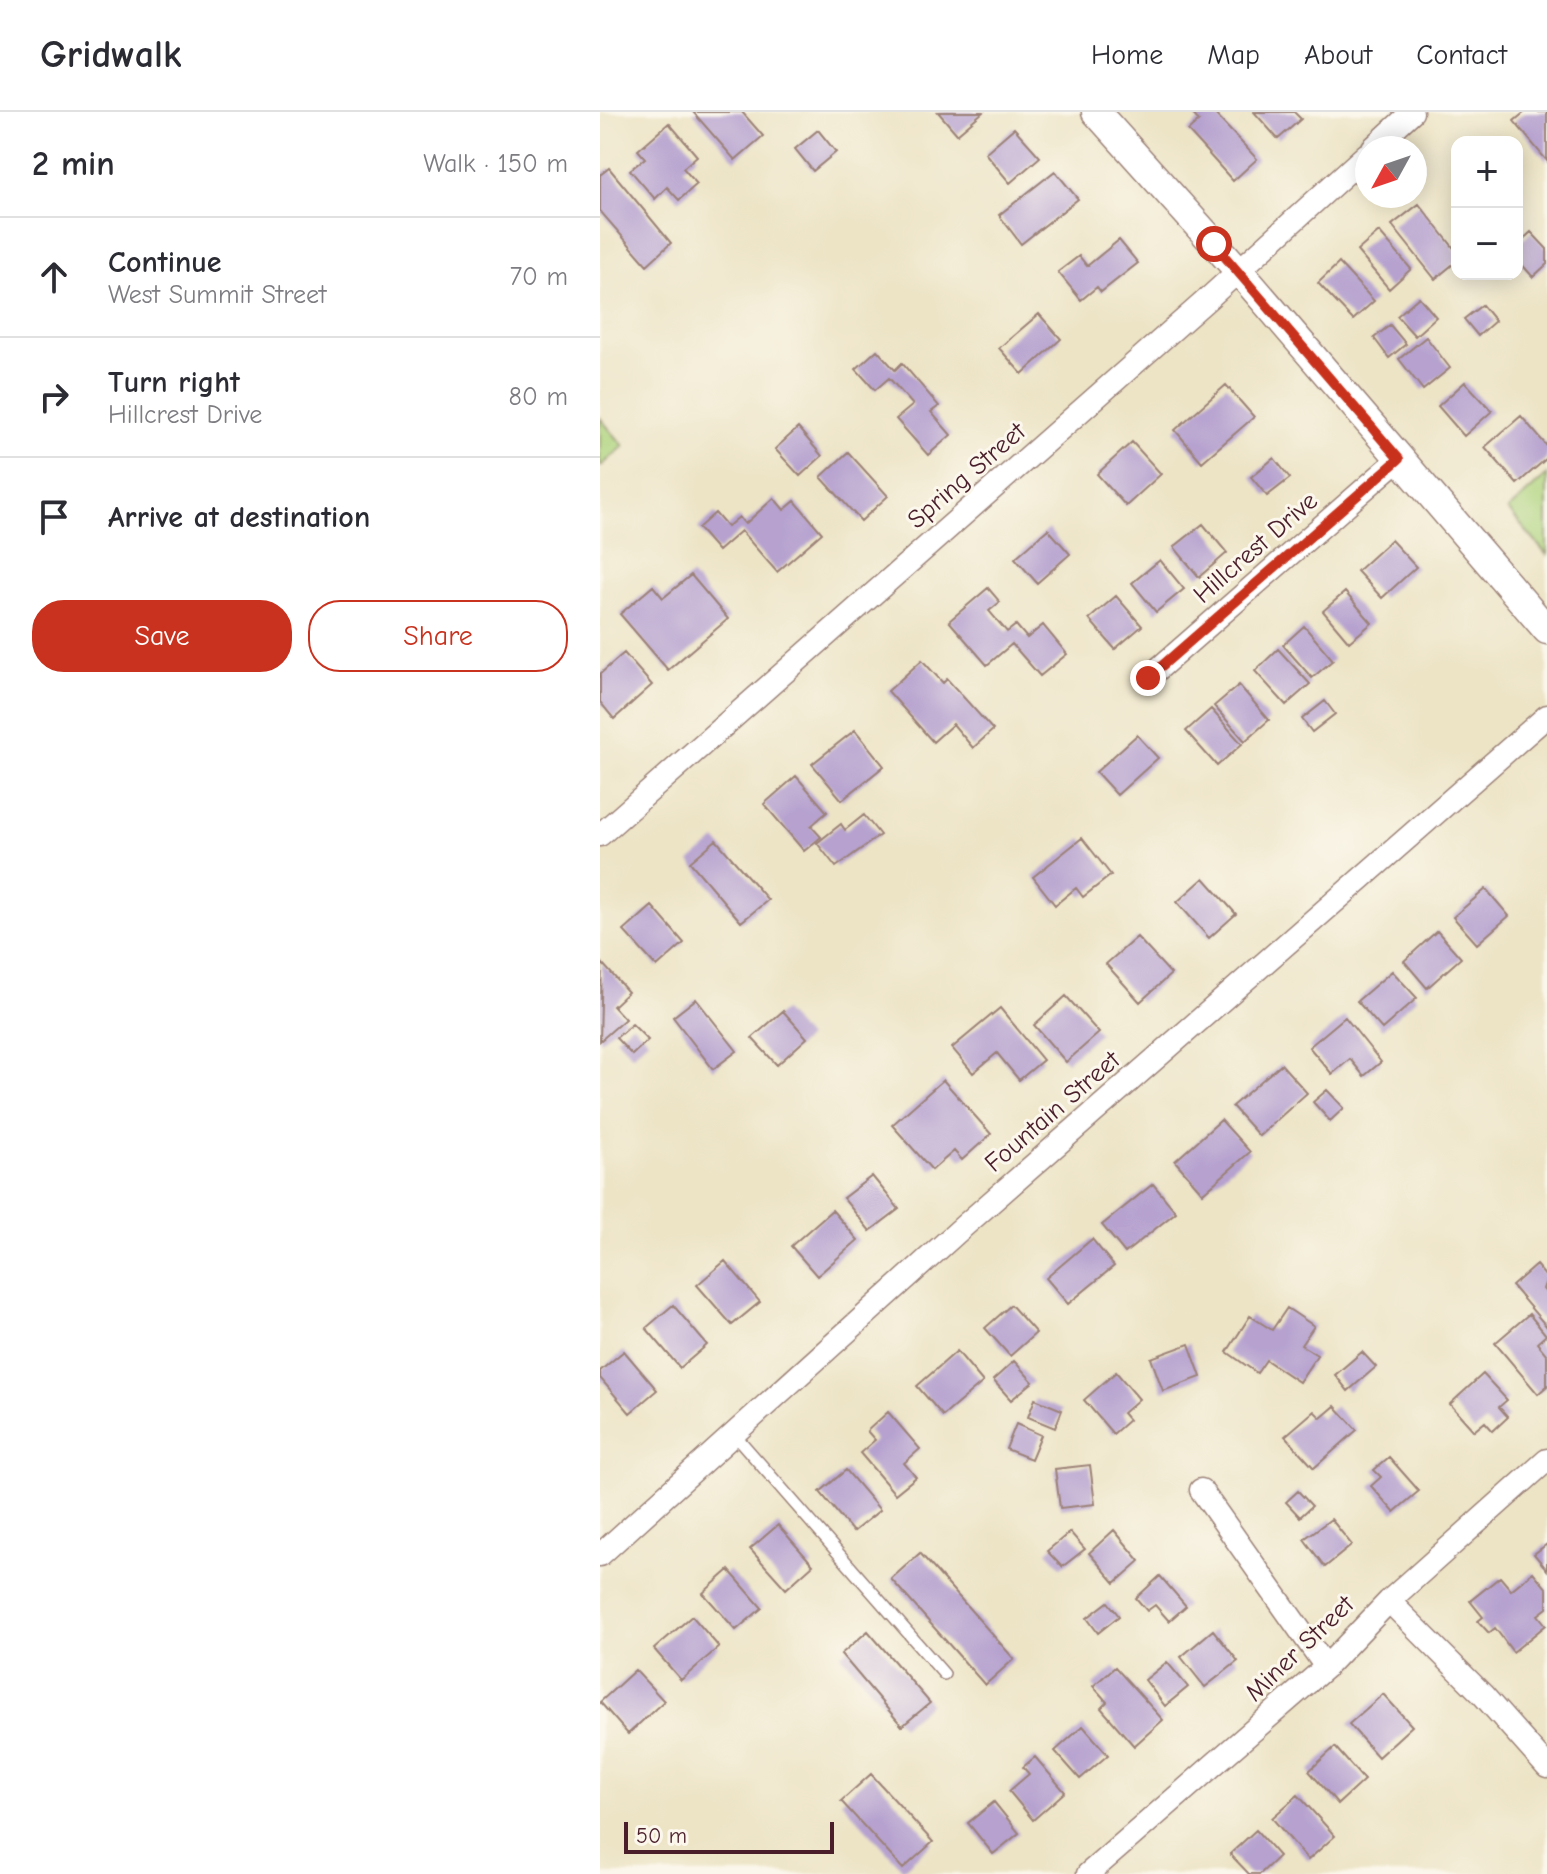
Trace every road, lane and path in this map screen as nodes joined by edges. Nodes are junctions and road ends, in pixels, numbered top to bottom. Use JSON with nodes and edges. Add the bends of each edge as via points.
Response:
{"nodes":[{"id":1,"x":1096,"y":112,"type":"edge"},
{"id":2,"x":1412,"y":112,"type":"edge"},
{"id":3,"x":1386,"y":136,"type":"edge"},
{"id":4,"x":1355,"y":165,"type":"edge"},
{"id":5,"x":1239,"y":271,"type":"junction"},
{"id":6,"x":1399,"y":459,"type":"junction"},
{"id":7,"x":1547,"y":630,"type":"edge"},
{"id":8,"x":1148,"y":678,"type":"dead end"},
{"id":9,"x":1547,"y":716,"type":"edge"},
{"id":10,"x":600,"y":835,"type":"edge"},
{"id":11,"x":734,"y":1434,"type":"junction"},
{"id":12,"x":1547,"y":1460,"type":"edge"},
{"id":13,"x":1201,"y":1490,"type":"dead end"},
{"id":14,"x":600,"y":1555,"type":"edge"},
{"id":15,"x":1389,"y":1601,"type":"junction"},
{"id":16,"x":1326,"y":1667,"type":"junction"},
{"id":17,"x":944,"y":1674,"type":"dead end"},
{"id":18,"x":1547,"y":1767,"type":"edge"},
{"id":19,"x":1088,"y":1874,"type":"edge"}],
"edges":[{"from":1,"to":5,"type":"street"},
{"from":2,"to":3,"type":"street"},
{"from":4,"to":5,"type":"street","name":"Spring Street"},
{"from":5,"to":6,"type":"street"},
{"from":5,"to":10,"type":"street","name":"Spring Street"},
{"from":6,"to":7,"type":"street"},
{"from":6,"to":8,"type":"street","name":"Hillcrest Drive"},
{"from":9,"to":11,"type":"street","name":"Fountain Street"},
{"from":11,"to":14,"type":"street","name":"Fountain Street"},
{"from":11,"to":17,"type":"lane"},
{"from":12,"to":15,"type":"street","name":"Miner Street"},
{"from":13,"to":16,"type":"street"},
{"from":15,"to":16,"type":"street","name":"Miner Street"},
{"from":15,"to":18,"type":"street"},
{"from":16,"to":19,"type":"street","name":"Miner Street"}]}
